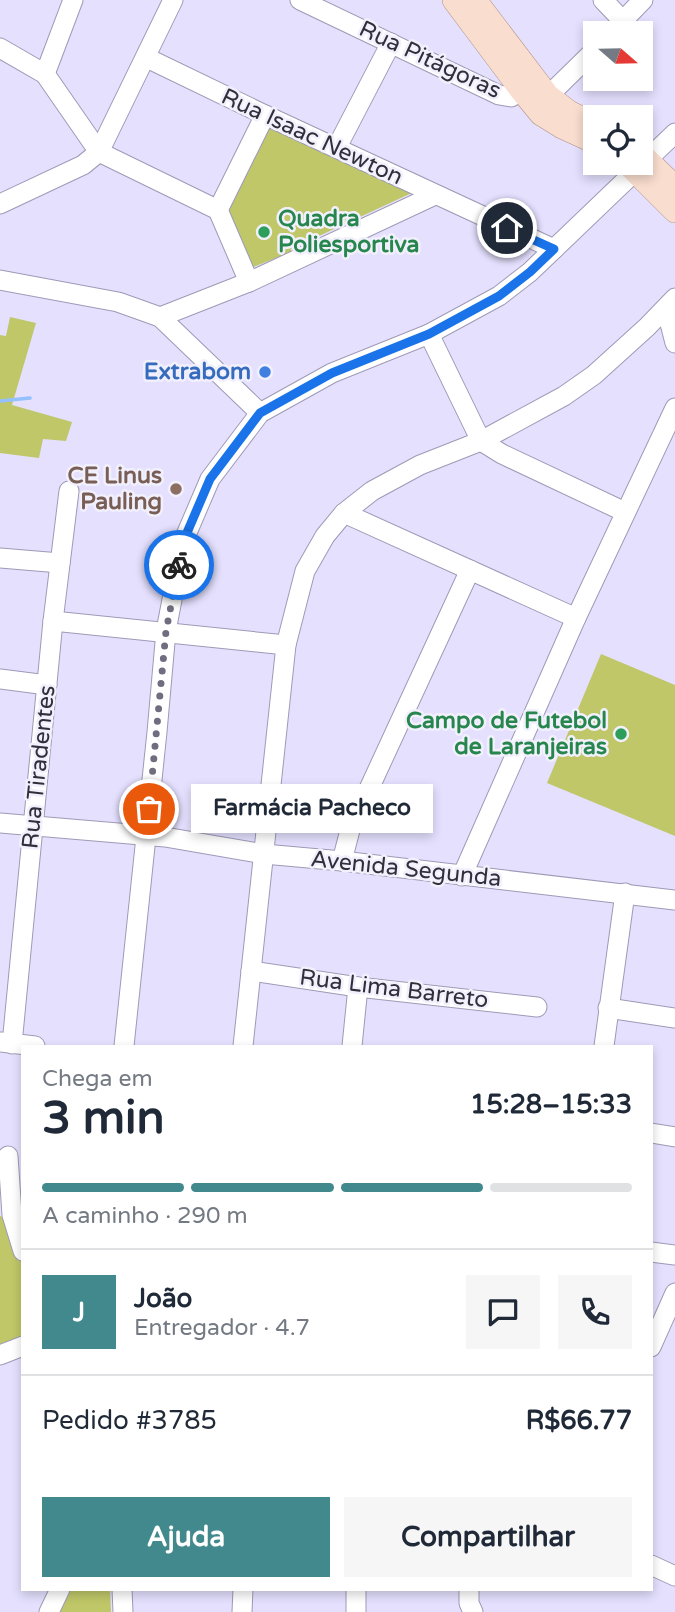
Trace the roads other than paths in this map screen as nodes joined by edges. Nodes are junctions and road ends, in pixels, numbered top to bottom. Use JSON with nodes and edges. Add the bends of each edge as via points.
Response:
{"nodes":[{"id":1,"x":73,"y":0,"type":"edge"},
{"id":2,"x":173,"y":0,"type":"edge"},
{"id":3,"x":300,"y":0,"type":"edge"},
{"id":4,"x":454,"y":0,"type":"edge"},
{"id":5,"x":474,"y":0,"type":"edge"},
{"id":6,"x":603,"y":0,"type":"edge"},
{"id":7,"x":643,"y":0,"type":"edge"},
{"id":8,"x":614,"y":21,"type":"edge"},
{"id":9,"x":623,"y":21,"type":"edge"},
{"id":10,"x":391,"y":43,"type":"junction"},
{"id":11,"x":0,"y":48,"type":"edge"},
{"id":12,"x":147,"y":58,"type":"junction"},
{"id":13,"x":583,"y":62,"type":"edge"},
{"id":14,"x":45,"y":74,"type":"junction"},
{"id":15,"x":522,"y":91,"type":"junction"},
{"id":16,"x":548,"y":96,"type":"junction"},
{"id":17,"x":265,"y":115,"type":"junction"},
{"id":18,"x":583,"y":119,"type":"edge"},
{"id":19,"x":675,"y":133,"type":"edge"},
{"id":20,"x":583,"y":136,"type":"edge"},
{"id":21,"x":337,"y":148,"type":"junction"},
{"id":22,"x":653,"y":150,"type":"edge"},
{"id":23,"x":99,"y":152,"type":"junction"},
{"id":24,"x":653,"y":172,"type":"edge"},
{"id":25,"x":625,"y":175,"type":"edge"},
{"id":26,"x":648,"y":175,"type":"edge"},
{"id":27,"x":675,"y":187,"type":"edge"},
{"id":28,"x":435,"y":195,"type":"junction"},
{"id":29,"x":0,"y":204,"type":"edge"},
{"id":30,"x":218,"y":210,"type":"junction"},
{"id":31,"x":675,"y":211,"type":"edge"},
{"id":32,"x":554,"y":249,"type":"junction"},
{"id":33,"x":0,"y":280,"type":"edge"},
{"id":34,"x":250,"y":282,"type":"junction"},
{"id":35,"x":671,"y":303,"type":"edge"},
{"id":36,"x":160,"y":317,"type":"junction"},
{"id":37,"x":647,"y":327,"type":"junction"},
{"id":38,"x":429,"y":334,"type":"junction"},
{"id":39,"x":675,"y":343,"type":"edge"},
{"id":40,"x":675,"y":408,"type":"edge"},
{"id":41,"x":260,"y":413,"type":"junction"},
{"id":42,"x":481,"y":440,"type":"junction"},
{"id":43,"x":69,"y":491,"type":"dead end"},
{"id":44,"x":625,"y":512,"type":"junction"},
{"id":45,"x":344,"y":513,"type":"junction"},
{"id":46,"x":0,"y":558,"type":"edge"},
{"id":47,"x":60,"y":564,"type":"junction"},
{"id":48,"x":470,"y":570,"type":"junction"},
{"id":49,"x":576,"y":618,"type":"junction"},
{"id":50,"x":53,"y":621,"type":"junction"},
{"id":51,"x":166,"y":631,"type":"junction"},
{"id":52,"x":286,"y":645,"type":"junction"},
{"id":53,"x":0,"y":679,"type":"edge"},
{"id":54,"x":47,"y":685,"type":"junction"},
{"id":55,"x":0,"y":823,"type":"edge"},
{"id":56,"x":33,"y":826,"type":"junction"},
{"id":57,"x":146,"y":835,"type":"junction"},
{"id":58,"x":264,"y":854,"type":"junction"},
{"id":59,"x":342,"y":861,"type":"junction"},
{"id":60,"x":462,"y":876,"type":"junction"},
{"id":61,"x":625,"y":893,"type":"junction"},
{"id":62,"x":672,"y":898,"type":"edge"},
{"id":63,"x":251,"y":971,"type":"junction"},
{"id":64,"x":358,"y":987,"type":"junction"},
{"id":65,"x":537,"y":1007,"type":"dead end"},
{"id":66,"x":608,"y":1008,"type":"junction"},
{"id":67,"x":675,"y":1018,"type":"edge"},
{"id":68,"x":6,"y":1043,"type":"edge"},
{"id":69,"x":26,"y":1045,"type":"edge"},
{"id":70,"x":124,"y":1045,"type":"edge"},
{"id":71,"x":243,"y":1045,"type":"edge"},
{"id":72,"x":352,"y":1045,"type":"edge"},
{"id":73,"x":604,"y":1045,"type":"edge"},
{"id":74,"x":653,"y":1133,"type":"edge"},
{"id":75,"x":675,"y":1137,"type":"edge"},
{"id":76,"x":10,"y":1156,"type":"edge"},
{"id":77,"x":6,"y":1213,"type":"edge"},
{"id":78,"x":21,"y":1247,"type":"edge"},
{"id":79,"x":653,"y":1252,"type":"edge"},
{"id":80,"x":675,"y":1255,"type":"edge"},
{"id":81,"x":675,"y":1293,"type":"edge"},
{"id":82,"x":653,"y":1342,"type":"edge"},
{"id":83,"x":21,"y":1347,"type":"edge"},
{"id":84,"x":0,"y":1355,"type":"edge"},
{"id":85,"x":653,"y":1566,"type":"edge"},
{"id":86,"x":675,"y":1576,"type":"edge"},
{"id":87,"x":59,"y":1591,"type":"edge"},
{"id":88,"x":122,"y":1591,"type":"edge"},
{"id":89,"x":243,"y":1591,"type":"edge"},
{"id":90,"x":356,"y":1591,"type":"edge"},
{"id":91,"x":469,"y":1591,"type":"edge"},
{"id":92,"x":49,"y":1612,"type":"edge"},
{"id":93,"x":123,"y":1612,"type":"edge"},
{"id":94,"x":242,"y":1612,"type":"edge"},
{"id":95,"x":356,"y":1612,"type":"edge"},
{"id":96,"x":472,"y":1612,"type":"edge"}],
"edges":[{"from":1,"to":14,"type":"street"},
{"from":2,"to":12,"type":"street"},
{"from":3,"to":10,"type":"street","name":"Rua Pitágoras"},
{"from":4,"to":15,"type":"main road"},
{"from":5,"to":16,"type":"main road"},
{"from":6,"to":8,"type":"street"},
{"from":7,"to":9,"type":"street"},
{"from":10,"to":15,"type":"street","name":"Rua Pitágoras","via":[[499,95],[510,97]]},
{"from":10,"to":21,"type":"street"},
{"from":11,"to":14,"type":"street"},
{"from":12,"to":17,"type":"street","name":"Rua Isaac Newton"},
{"from":12,"to":23,"type":"street"},
{"from":13,"to":16,"type":"street"},
{"from":14,"to":23,"type":"street"},
{"from":15,"to":20,"type":"main road","via":[[541,114]]},
{"from":16,"to":18,"type":"main road"},
{"from":17,"to":21,"type":"street","name":"Rua Isaac Newton"},
{"from":17,"to":30,"type":"street"},
{"from":19,"to":22,"type":"street"},
{"from":21,"to":28,"type":"street","name":"Rua Isaac Newton"},
{"from":23,"to":29,"type":"street","via":[[83,165]]},
{"from":23,"to":30,"type":"street"},
{"from":24,"to":27,"type":"main road"},
{"from":25,"to":32,"type":"street"},
{"from":26,"to":31,"type":"main road"},
{"from":28,"to":32,"type":"street","name":"Rua Isaac Newton"},
{"from":28,"to":34,"type":"street"},
{"from":30,"to":34,"type":"street"},
{"from":32,"to":38,"type":"street","via":[[499,296]]},
{"from":33,"to":36,"type":"street","via":[[118,302]]},
{"from":34,"to":36,"type":"street"},
{"from":35,"to":37,"type":"street"},
{"from":35,"to":39,"type":"street"},
{"from":36,"to":41,"type":"street"},
{"from":37,"to":39,"type":"street"},
{"from":37,"to":42,"type":"street","via":[[564,396]]},
{"from":38,"to":41,"type":"street","via":[[332,373]]},
{"from":38,"to":42,"type":"street"},
{"from":40,"to":44,"type":"street"},
{"from":41,"to":51,"type":"street","via":[[210,479],[194,513],[183,542]]},
{"from":42,"to":44,"type":"street"},
{"from":42,"to":45,"type":"street","via":[[420,465],[372,491]]},
{"from":43,"to":47,"type":"street","name":"Rua Tiradentes"},
{"from":44,"to":49,"type":"street"},
{"from":45,"to":48,"type":"street"},
{"from":45,"to":52,"type":"street","via":[[305,571]]},
{"from":46,"to":47,"type":"street"},
{"from":47,"to":50,"type":"street","name":"Rua Tiradentes"},
{"from":48,"to":49,"type":"street"},
{"from":48,"to":59,"type":"street","via":[[350,830]]},
{"from":49,"to":60,"type":"street"},
{"from":50,"to":51,"type":"street"},
{"from":50,"to":54,"type":"street","name":"Rua Tiradentes"},
{"from":51,"to":52,"type":"street"},
{"from":51,"to":57,"type":"street"},
{"from":52,"to":58,"type":"street"},
{"from":53,"to":54,"type":"street"},
{"from":54,"to":56,"type":"street","name":"Rua Tiradentes"},
{"from":55,"to":56,"type":"street","name":"Avenida Segunda"},
{"from":56,"to":57,"type":"street","name":"Avenida Segunda"},
{"from":56,"to":68,"type":"street","name":"Rua Tiradentes"},
{"from":57,"to":58,"type":"street","name":"Avenida Segunda"},
{"from":57,"to":70,"type":"street"},
{"from":58,"to":59,"type":"street","name":"Avenida Segunda"},
{"from":58,"to":63,"type":"street"},
{"from":59,"to":60,"type":"street","name":"Avenida Segunda"},
{"from":60,"to":61,"type":"street","name":"Avenida Segunda"},
{"from":61,"to":62,"type":"street","name":"Avenida Segunda"},
{"from":61,"to":66,"type":"street"},
{"from":63,"to":64,"type":"street","name":"Rua Lima Barreto"},
{"from":63,"to":71,"type":"street"},
{"from":64,"to":65,"type":"street","name":"Rua Lima Barreto"},
{"from":64,"to":72,"type":"street"},
{"from":66,"to":67,"type":"street"},
{"from":66,"to":73,"type":"street"},
{"from":68,"to":69,"type":"street"},
{"from":74,"to":75,"type":"street"},
{"from":76,"to":77,"type":"street"},
{"from":77,"to":78,"type":"street"},
{"from":79,"to":80,"type":"street"},
{"from":81,"to":82,"type":"street"},
{"from":83,"to":84,"type":"street"},
{"from":85,"to":86,"type":"street"},
{"from":87,"to":92,"type":"street"},
{"from":88,"to":93,"type":"street"},
{"from":89,"to":94,"type":"street"},
{"from":90,"to":95,"type":"street"},
{"from":91,"to":96,"type":"street"}]}
